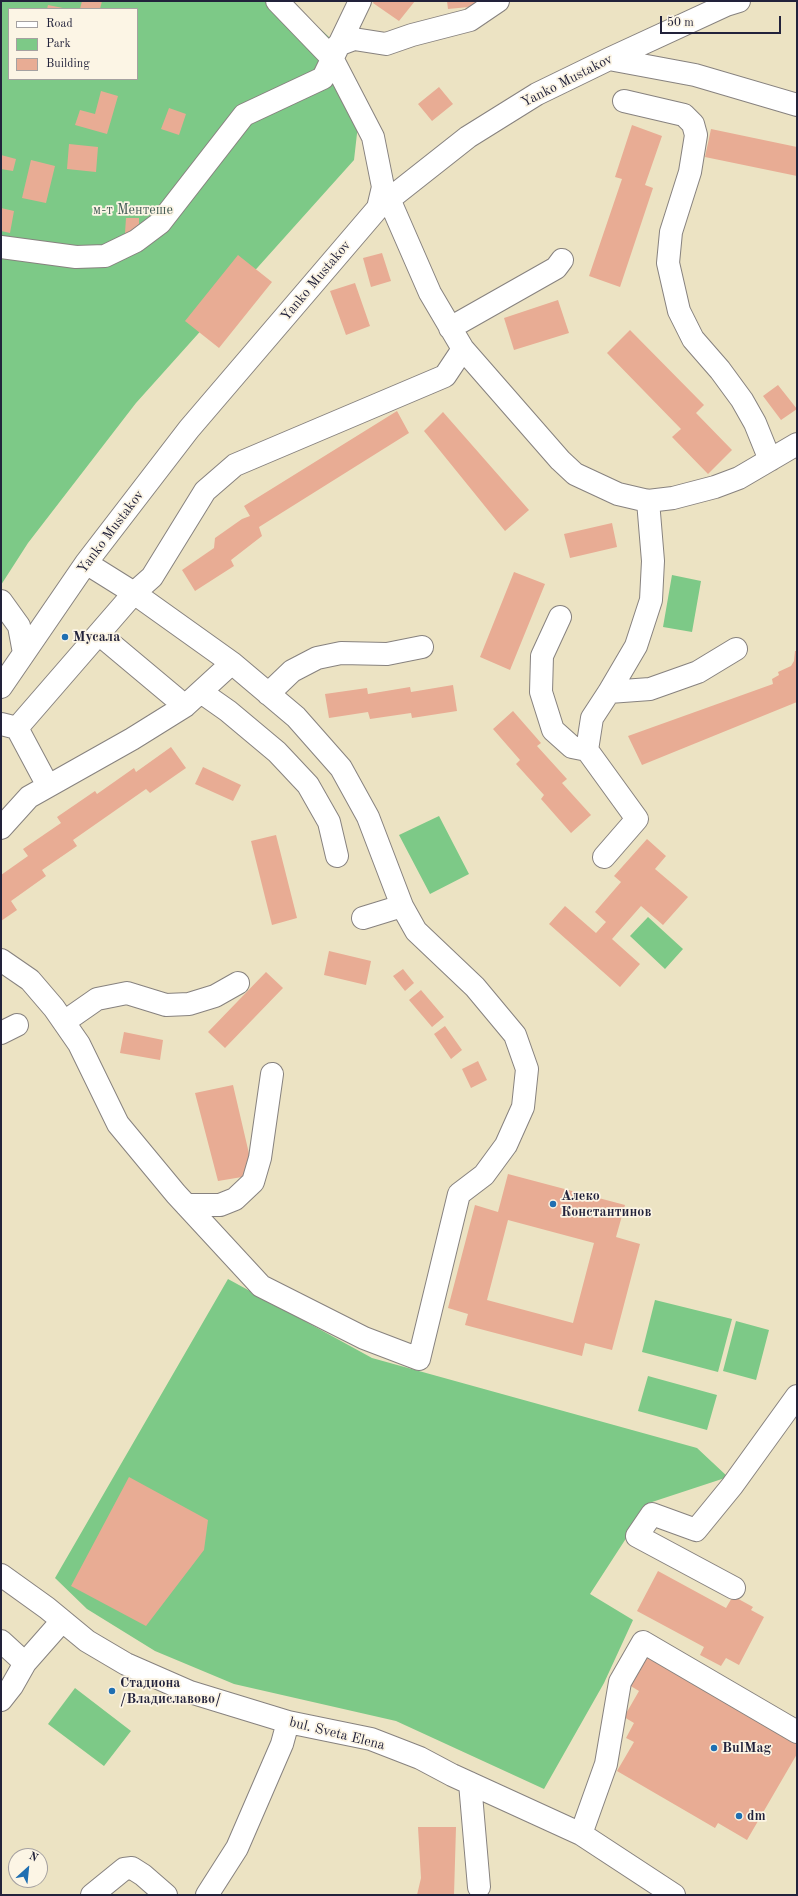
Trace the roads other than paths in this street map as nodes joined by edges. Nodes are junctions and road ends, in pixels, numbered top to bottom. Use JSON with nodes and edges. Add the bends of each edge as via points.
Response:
{"nodes":[{"id":1,"x":277,"y":1,"type":"edge"},
{"id":2,"x":360,"y":1,"type":"edge"},
{"id":3,"x":498,"y":1,"type":"edge"},
{"id":4,"x":729,"y":2,"type":"edge"},
{"id":5,"x":335,"y":51,"type":"junction"},
{"id":6,"x":609,"y":58,"type":"junction"},
{"id":7,"x":624,"y":101,"type":"dead end"},
{"id":8,"x":797,"y":104,"type":"edge"},
{"id":9,"x":384,"y":203,"type":"junction"},
{"id":10,"x":1,"y":247,"type":"edge"},
{"id":11,"x":562,"y":260,"type":"dead end"},
{"id":12,"x":450,"y":328,"type":"junction"},
{"id":13,"x":463,"y":349,"type":"junction"},
{"id":14,"x":797,"y":444,"type":"edge"},
{"id":15,"x":770,"y":460,"type":"junction"},
{"id":16,"x":648,"y":501,"type":"junction"},
{"id":17,"x":86,"y":563,"type":"junction"},
{"id":18,"x":134,"y":594,"type":"junction"},
{"id":19,"x":1,"y":601,"type":"edge"},
{"id":20,"x":560,"y":617,"type":"dead end"},
{"id":21,"x":99,"y":634,"type":"junction"},
{"id":22,"x":422,"y":647,"type":"dead end"},
{"id":23,"x":736,"y":649,"type":"dead end"},
{"id":24,"x":24,"y":653,"type":"junction"},
{"id":25,"x":232,"y":663,"type":"junction"},
{"id":26,"x":1,"y":687,"type":"edge"},
{"id":27,"x":202,"y":692,"type":"junction"},
{"id":28,"x":609,"y":692,"type":"junction"},
{"id":29,"x":268,"y":694,"type":"junction"},
{"id":30,"x":184,"y":706,"type":"junction"},
{"id":31,"x":9,"y":726,"type":"edge"},
{"id":32,"x":587,"y":750,"type":"junction"},
{"id":33,"x":48,"y":786,"type":"junction"},
{"id":34,"x":1,"y":828,"type":"edge"},
{"id":35,"x":336,"y":856,"type":"dead end"},
{"id":36,"x":604,"y":857,"type":"dead end"},
{"id":37,"x":402,"y":906,"type":"junction"},
{"id":38,"x":363,"y":918,"type":"dead end"},
{"id":39,"x":1,"y":960,"type":"edge"},
{"id":40,"x":238,"y":983,"type":"dead end"},
{"id":41,"x":64,"y":1022,"type":"junction"},
{"id":42,"x":272,"y":1074,"type":"dead end"},
{"id":43,"x":186,"y":1205,"type":"junction"},
{"id":44,"x":797,"y":1396,"type":"edge"},
{"id":45,"x":1,"y":1575,"type":"edge"},
{"id":46,"x":734,"y":1588,"type":"dead end"},
{"id":47,"x":62,"y":1621,"type":"junction"},
{"id":48,"x":1,"y":1641,"type":"edge"},
{"id":49,"x":25,"y":1663,"type":"junction"},
{"id":50,"x":1,"y":1700,"type":"edge"},
{"id":51,"x":288,"y":1722,"type":"junction"},
{"id":52,"x":797,"y":1732,"type":"edge"},
{"id":53,"x":470,"y":1783,"type":"junction"},
{"id":54,"x":581,"y":1834,"type":"junction"},
{"id":55,"x":479,"y":1887,"type":"dead end"},
{"id":56,"x":671,"y":1894,"type":"edge"},
{"id":57,"x":92,"y":1895,"type":"edge"},
{"id":58,"x":166,"y":1895,"type":"edge"},
{"id":59,"x":206,"y":1895,"type":"edge"}],
"edges":[{"from":1,"to":5,"type":"street"},
{"from":2,"to":5,"type":"street"},
{"from":3,"to":5,"type":"street","via":[[470,20],[412,34],[386,44],[354,39]]},
{"from":4,"to":6,"type":"street","name":"Yanko Mustakov"},
{"from":5,"to":9,"type":"street","via":[[373,137]]},
{"from":5,"to":10,"type":"street","via":[[322,78],[244,115],[160,223],[136,241],[105,256],[76,257]]},
{"from":6,"to":8,"type":"street","via":[[695,75]]},
{"from":6,"to":9,"type":"street","name":"Yanko Mustakov","via":[[537,94],[468,137]]},
{"from":7,"to":15,"type":"street","via":[[684,115],[693,124],[696,135],[690,172],[671,232],[668,263],[679,311],[693,339],[742,400],[755,423]]},
{"from":9,"to":12,"type":"street"},
{"from":9,"to":17,"type":"street","name":"Yanko Mustakov","via":[[189,430]]},
{"from":11,"to":12,"type":"street","via":[[556,268]]},
{"from":12,"to":13,"type":"street"},
{"from":13,"to":16,"type":"street","via":[[575,474],[618,494]]},
{"from":13,"to":18,"type":"street","via":[[445,376],[235,465],[205,491],[152,577]]},
{"from":14,"to":15,"type":"street"},
{"from":15,"to":16,"type":"street","via":[[739,478],[715,487],[673,498]]},
{"from":16,"to":28,"type":"street","via":[[653,561],[651,600],[636,646]]},
{"from":17,"to":18,"type":"street"},
{"from":17,"to":24,"type":"street","name":"Yanko Mustakov"},
{"from":18,"to":21,"type":"street"},
{"from":18,"to":25,"type":"street"},
{"from":19,"to":24,"type":"street","via":[[19,626]]},
{"from":20,"to":32,"type":"street","via":[[542,656],[541,692],[553,730],[572,747]]},
{"from":21,"to":30,"type":"street"},
{"from":21,"to":31,"type":"street"},
{"from":22,"to":29,"type":"street","via":[[387,654],[342,653],[316,658],[292,671]]},
{"from":23,"to":28,"type":"street","via":[[698,672],[650,689]]},
{"from":24,"to":26,"type":"street","name":"Yanko Mustakov"},
{"from":25,"to":27,"type":"street"},
{"from":25,"to":29,"type":"street"},
{"from":27,"to":30,"type":"street"},
{"from":27,"to":35,"type":"street","via":[[277,752],[308,785],[329,822]]},
{"from":28,"to":32,"type":"street","via":[[592,718]]},
{"from":29,"to":37,"type":"street","via":[[296,717],[341,768],[368,816]]},
{"from":30,"to":33,"type":"street","via":[[132,739]]},
{"from":31,"to":33,"type":"street"},
{"from":32,"to":36,"type":"street","via":[[637,819]]},
{"from":33,"to":34,"type":"street","via":[[29,797]]},
{"from":37,"to":38,"type":"street"},
{"from":37,"to":43,"type":"street","via":[[416,931],[475,987],[515,1035],[527,1069],[523,1107],[506,1145],[484,1175],[459,1194],[418,1359],[364,1338],[261,1286]]},
{"from":39,"to":41,"type":"street","via":[[30,980]]},
{"from":40,"to":41,"type":"street","via":[[215,996],[189,1004],[166,1005],[127,993],[97,999]]},
{"from":41,"to":43,"type":"street","via":[[79,1044],[118,1124]]},
{"from":42,"to":43,"type":"street","via":[[260,1158],[253,1182],[235,1199],[220,1205]]},
{"from":44,"to":46,"type":"street","via":[[732,1486],[696,1530],[652,1514],[637,1536]]},
{"from":45,"to":47,"type":"street","name":"bul. Sveta Elena"},
{"from":47,"to":49,"type":"street"},
{"from":47,"to":51,"type":"street","name":"bul. Sveta Elena","via":[[88,1641],[126,1664],[190,1692]]},
{"from":48,"to":49,"type":"street"},
{"from":49,"to":50,"type":"street"},
{"from":51,"to":53,"type":"street","name":"bul. Sveta Elena","via":[[371,1740],[420,1758]]},
{"from":51,"to":59,"type":"street","via":[[282,1744],[237,1848]]},
{"from":52,"to":54,"type":"street","via":[[643,1642],[620,1682],[606,1764]]},
{"from":53,"to":54,"type":"street","name":"bul. Sveta Elena"},
{"from":53,"to":55,"type":"street"},
{"from":54,"to":56,"type":"street","name":"bul. Sveta Elena"},
{"from":57,"to":58,"type":"street","via":[[124,1869],[132,1868]]}]}
